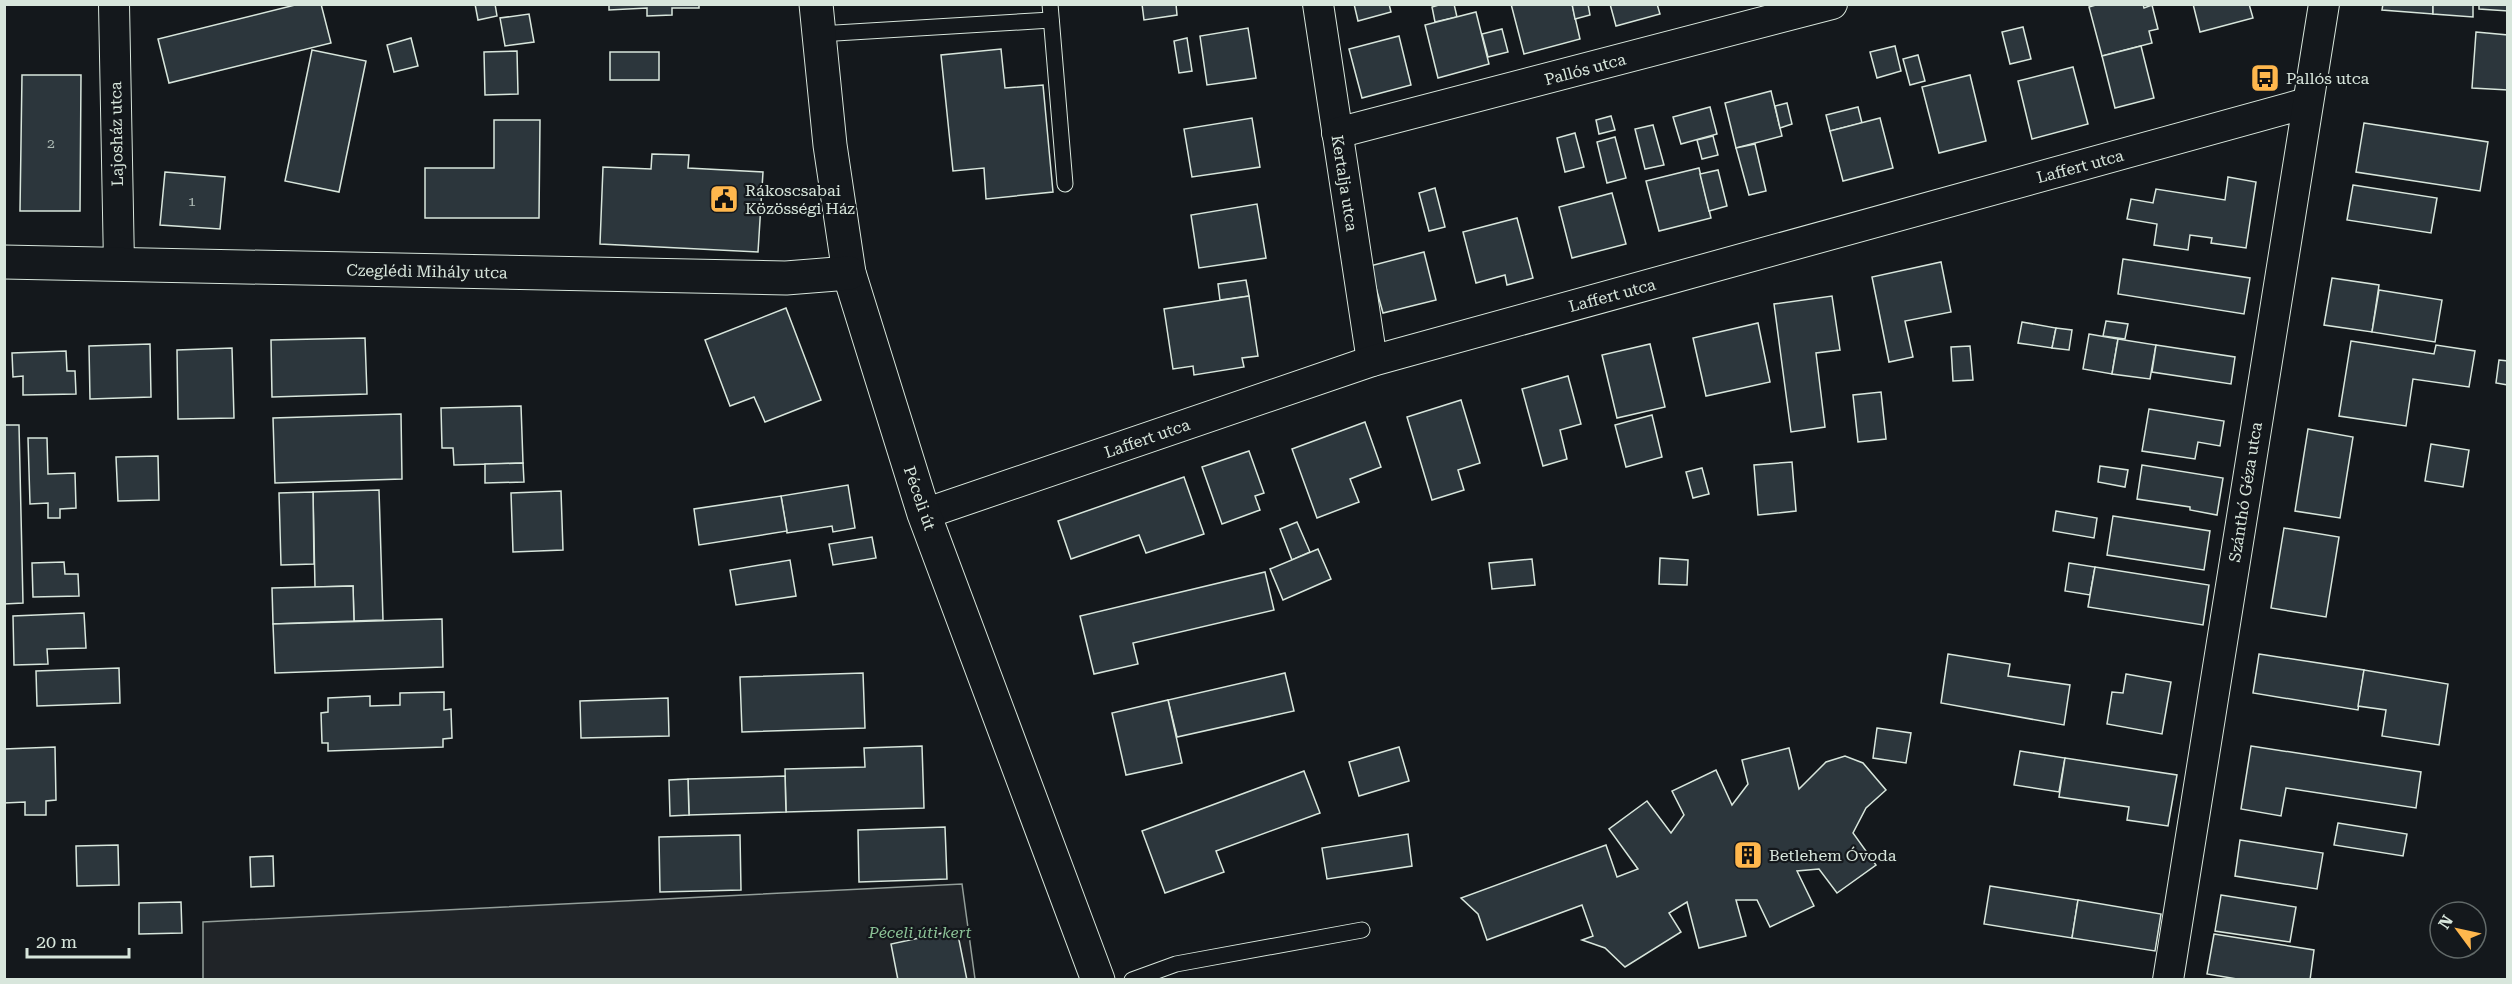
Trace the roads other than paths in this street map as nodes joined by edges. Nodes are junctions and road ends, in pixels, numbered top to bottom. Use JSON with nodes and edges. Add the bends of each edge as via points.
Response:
{"nodes":[{"id":1,"x":114,"y":4,"type":"edge"},
{"id":2,"x":1050,"y":4,"type":"edge"},
{"id":3,"x":1318,"y":4,"type":"edge"},
{"id":4,"x":2324,"y":4,"type":"edge"},
{"id":5,"x":1824,"y":6,"type":"edge"},
{"id":6,"x":817,"y":19,"type":"edge"},
{"id":7,"x":1051,"y":20,"type":"junction"},
{"id":8,"x":2307,"y":103,"type":"junction"},
{"id":9,"x":1337,"y":133,"type":"junction"},
{"id":10,"x":1065,"y":184,"type":"dead end"},
{"id":11,"x":4,"y":262,"type":"edge"},
{"id":12,"x":119,"y":264,"type":"junction"},
{"id":13,"x":849,"y":273,"type":"junction"},
{"id":14,"x":1372,"y":361,"type":"junction"},
{"id":15,"x":924,"y":514,"type":"junction"},
{"id":16,"x":1362,"y":930,"type":"dead end"},
{"id":17,"x":1093,"y":978,"type":"edge"},
{"id":18,"x":1132,"y":980,"type":"edge"},
{"id":19,"x":2168,"y":980,"type":"edge"}],
"edges":[{"from":1,"to":12,"type":"street","name":"Lajosház utca"},
{"from":2,"to":7,"type":"lane"},
{"from":3,"to":9,"type":"street","name":"Kertalja utca"},
{"from":4,"to":8,"type":"street","name":"Szánthó Géza utca"},
{"from":5,"to":9,"type":"street","name":"Pallós utca"},
{"from":6,"to":7,"type":"lane"},
{"from":6,"to":13,"type":"main road","name":"Péceli út"},
{"from":7,"to":10,"type":"lane"},
{"from":8,"to":14,"type":"street","name":"Laffert utca"},
{"from":8,"to":19,"type":"street","name":"Szánthó Géza utca"},
{"from":9,"to":14,"type":"street","name":"Kertalja utca"},
{"from":11,"to":12,"type":"main road","name":"Czeglédi Mihály utca"},
{"from":12,"to":13,"type":"main road","name":"Czeglédi Mihály utca","via":[[774,278]]},
{"from":13,"to":15,"type":"main road","name":"Péceli út"},
{"from":14,"to":15,"type":"street","name":"Laffert utca"},
{"from":15,"to":17,"type":"main road","name":"Péceli út"},
{"from":16,"to":18,"type":"lane","via":[[1176,964]]}]}
